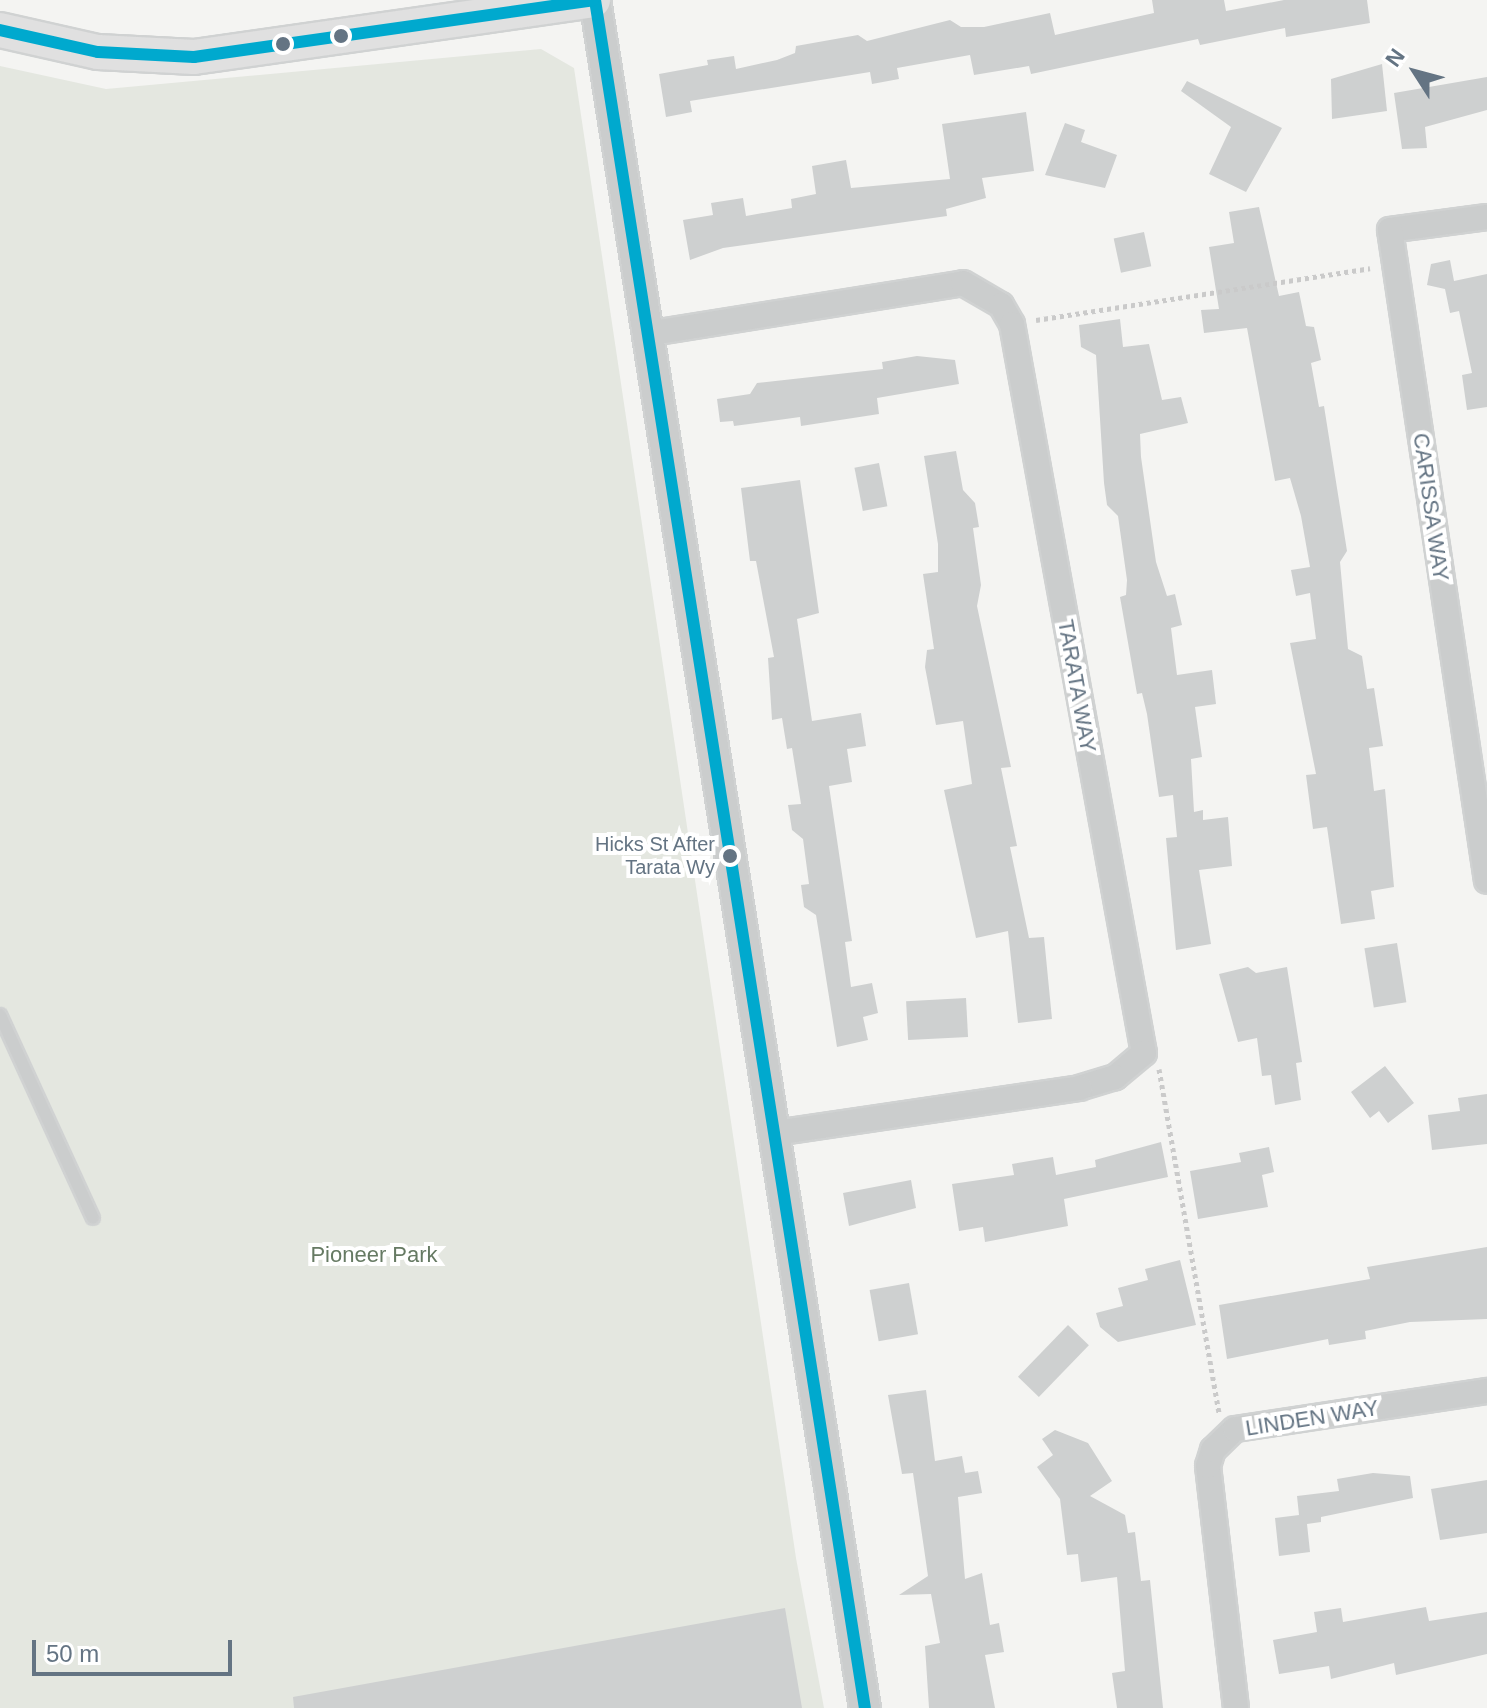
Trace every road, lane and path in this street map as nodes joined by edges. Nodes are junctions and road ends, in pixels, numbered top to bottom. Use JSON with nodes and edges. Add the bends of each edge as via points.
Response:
{"nodes":[{"id":1,"x":594,"y":0,"type":"edge"},
{"id":2,"x":0,"y":30,"type":"edge"},
{"id":3,"x":1487,"y":217,"type":"edge"},
{"id":4,"x":1395,"y":264,"type":"junction"},
{"id":5,"x":1012,"y":324,"type":"junction"},
{"id":6,"x":646,"y":334,"type":"junction"},
{"id":7,"x":1487,"y":881,"type":"edge"},
{"id":8,"x":0,"y":1015,"type":"edge"},
{"id":9,"x":1144,"y":1053,"type":"junction"},
{"id":10,"x":774,"y":1133,"type":"junction"},
{"id":11,"x":93,"y":1218,"type":"dead end"},
{"id":12,"x":1487,"y":1391,"type":"edge"},
{"id":13,"x":1223,"y":1438,"type":"junction"},
{"id":14,"x":865,"y":1708,"type":"edge"},
{"id":15,"x":1236,"y":1708,"type":"edge"}],
"edges":[{"from":1,"to":2,"type":"main road","via":[[194,57],[98,52]]},
{"from":1,"to":6,"type":"street"},
{"from":3,"to":4,"type":"street","name":"CARISSA WAY","via":[[1390,230]]},
{"from":4,"to":5,"type":"path"},
{"from":4,"to":7,"type":"street","name":"CARISSA WAY"},
{"from":5,"to":6,"type":"street","name":"TARATA WAY","via":[[991,294],[963,283]]},
{"from":5,"to":9,"type":"street","name":"TARATA WAY"},
{"from":6,"to":10,"type":"street"},
{"from":8,"to":11,"type":"lane"},
{"from":9,"to":10,"type":"street","via":[[1115,1077],[1080,1088]]},
{"from":9,"to":13,"type":"path","via":[[1160,1070]]},
{"from":10,"to":14,"type":"street"},
{"from":12,"to":13,"type":"street","name":"LINDEN WAY","via":[[1235,1429]]},
{"from":13,"to":15,"type":"street","name":"LINDEN WAY","via":[[1208,1466]]}]}
